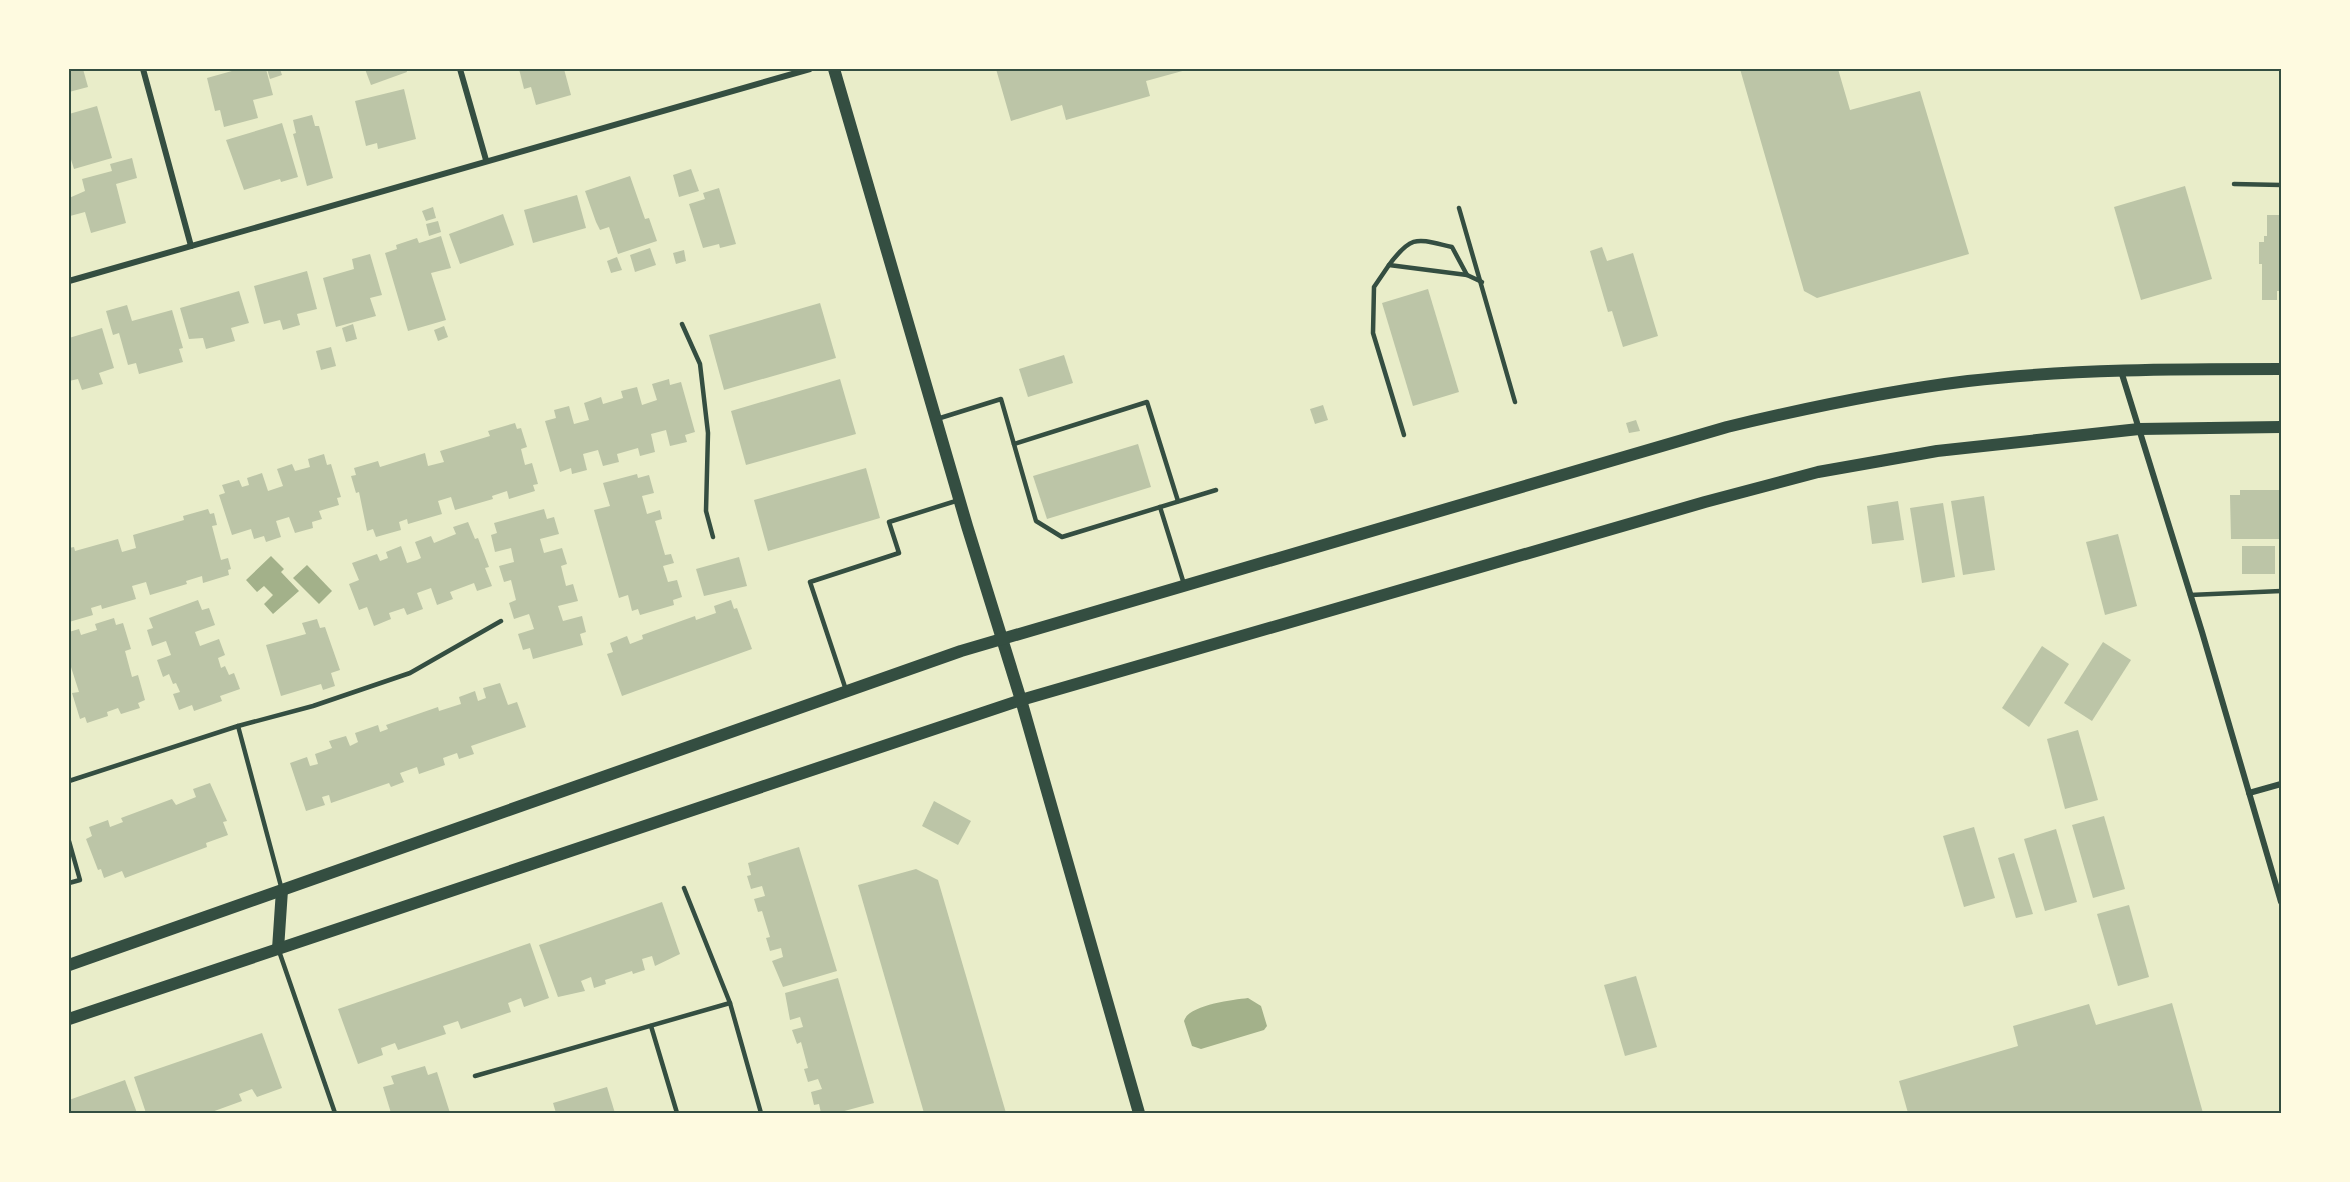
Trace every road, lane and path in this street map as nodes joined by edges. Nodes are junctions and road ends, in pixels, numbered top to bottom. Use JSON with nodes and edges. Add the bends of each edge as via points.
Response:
{"nodes":[{"id":1,"x":143,"y":69,"type":"edge"},
{"id":2,"x":460,"y":69,"type":"edge"},
{"id":3,"x":810,"y":69,"type":"edge"},
{"id":4,"x":834,"y":69,"type":"edge"},
{"id":5,"x":486,"y":160,"type":"junction"},
{"id":6,"x":2235,"y":184,"type":"dead end"},
{"id":7,"x":2281,"y":185,"type":"edge"},
{"id":8,"x":1459,"y":208,"type":"dead end"},
{"id":9,"x":191,"y":246,"type":"junction"},
{"id":10,"x":1389,"y":265,"type":"junction"},
{"id":11,"x":1467,"y":275,"type":"junction"},
{"id":12,"x":69,"y":281,"type":"edge"},
{"id":13,"x":1482,"y":282,"type":"junction"},
{"id":14,"x":682,"y":324,"type":"dead end"},
{"id":15,"x":2281,"y":369,"type":"edge"},
{"id":16,"x":2121,"y":370,"type":"junction"},
{"id":17,"x":1515,"y":402,"type":"dead end"},
{"id":18,"x":937,"y":418,"type":"junction"},
{"id":19,"x":2281,"y":427,"type":"edge"},
{"id":20,"x":2139,"y":429,"type":"junction"},
{"id":21,"x":1404,"y":435,"type":"dead end"},
{"id":22,"x":1014,"y":444,"type":"junction"},
{"id":23,"x":1216,"y":490,"type":"dead end"},
{"id":24,"x":959,"y":500,"type":"junction"},
{"id":25,"x":1178,"y":501,"type":"junction"},
{"id":26,"x":1160,"y":507,"type":"junction"},
{"id":27,"x":712,"y":537,"type":"dead end"},
{"id":28,"x":1184,"y":585,"type":"junction"},
{"id":29,"x":2281,"y":591,"type":"edge"},
{"id":30,"x":2190,"y":595,"type":"junction"},
{"id":31,"x":501,"y":621,"type":"dead end"},
{"id":32,"x":1001,"y":639,"type":"junction"},
{"id":33,"x":846,"y":690,"type":"junction"},
{"id":34,"x":1021,"y":700,"type":"junction"},
{"id":35,"x":238,"y":726,"type":"junction"},
{"id":36,"x":69,"y":781,"type":"edge"},
{"id":37,"x":2281,"y":784,"type":"edge"},
{"id":38,"x":2249,"y":793,"type":"junction"},
{"id":39,"x":69,"y":841,"type":"edge"},
{"id":40,"x":69,"y":883,"type":"edge"},
{"id":41,"x":684,"y":888,"type":"dead end"},
{"id":42,"x":282,"y":890,"type":"junction"},
{"id":43,"x":2281,"y":902,"type":"edge"},
{"id":44,"x":278,"y":950,"type":"junction"},
{"id":45,"x":69,"y":965,"type":"edge"},
{"id":46,"x":730,"y":1003,"type":"junction"},
{"id":47,"x":69,"y":1019,"type":"edge"},
{"id":48,"x":651,"y":1026,"type":"junction"},
{"id":49,"x":475,"y":1076,"type":"dead end"},
{"id":50,"x":335,"y":1113,"type":"edge"},
{"id":51,"x":676,"y":1113,"type":"edge"},
{"id":52,"x":760,"y":1113,"type":"edge"},
{"id":53,"x":1139,"y":1113,"type":"edge"}],
"edges":[{"from":1,"to":9,"type":"street"},
{"from":2,"to":5,"type":"street"},
{"from":3,"to":5,"type":"street"},
{"from":4,"to":18,"type":"main road"},
{"from":5,"to":9,"type":"street"},
{"from":6,"to":7,"type":"lane"},
{"from":8,"to":13,"type":"lane"},
{"from":9,"to":12,"type":"street"},
{"from":10,"to":11,"type":"lane"},
{"from":10,"to":11,"type":"lane","via":[[1402,248],[1419,239],[1452,247]]},
{"from":10,"to":21,"type":"lane","via":[[1374,287],[1373,333]]},
{"from":11,"to":13,"type":"lane"},
{"from":13,"to":17,"type":"lane"},
{"from":14,"to":27,"type":"lane","via":[[700,364],[708,433],[706,511]]},
{"from":15,"to":16,"type":"main road"},
{"from":16,"to":20,"type":"street"},
{"from":16,"to":28,"type":"main road","via":[[1968,381],[1793,412],[1596,464]]},
{"from":18,"to":22,"type":"lane","via":[[1001,399]]},
{"from":18,"to":24,"type":"main road"},
{"from":19,"to":20,"type":"main road"},
{"from":20,"to":30,"type":"street"},
{"from":20,"to":34,"type":"main road","via":[[1937,451],[1818,472],[1624,524]]},
{"from":22,"to":25,"type":"lane","via":[[1147,402]]},
{"from":22,"to":26,"type":"lane","via":[[1036,521],[1062,537]]},
{"from":23,"to":25,"type":"lane"},
{"from":24,"to":32,"type":"main road"},
{"from":24,"to":33,"type":"lane","via":[[889,522],[899,553],[810,582]]},
{"from":25,"to":26,"type":"lane"},
{"from":26,"to":28,"type":"lane"},
{"from":28,"to":32,"type":"main road"},
{"from":29,"to":30,"type":"lane"},
{"from":30,"to":38,"type":"street"},
{"from":31,"to":35,"type":"lane","via":[[410,673]]},
{"from":32,"to":33,"type":"main road"},
{"from":32,"to":34,"type":"main road"},
{"from":33,"to":42,"type":"main road"},
{"from":34,"to":44,"type":"main road"},
{"from":34,"to":53,"type":"main road"},
{"from":35,"to":36,"type":"lane"},
{"from":35,"to":42,"type":"lane"},
{"from":37,"to":38,"type":"street"},
{"from":38,"to":43,"type":"street"},
{"from":39,"to":40,"type":"lane","via":[[80,880]]},
{"from":41,"to":46,"type":"lane"},
{"from":42,"to":44,"type":"main road"},
{"from":42,"to":45,"type":"main road"},
{"from":44,"to":47,"type":"main road"},
{"from":44,"to":50,"type":"lane"},
{"from":46,"to":48,"type":"lane"},
{"from":46,"to":52,"type":"lane"},
{"from":48,"to":49,"type":"lane"},
{"from":48,"to":51,"type":"lane"}]}
